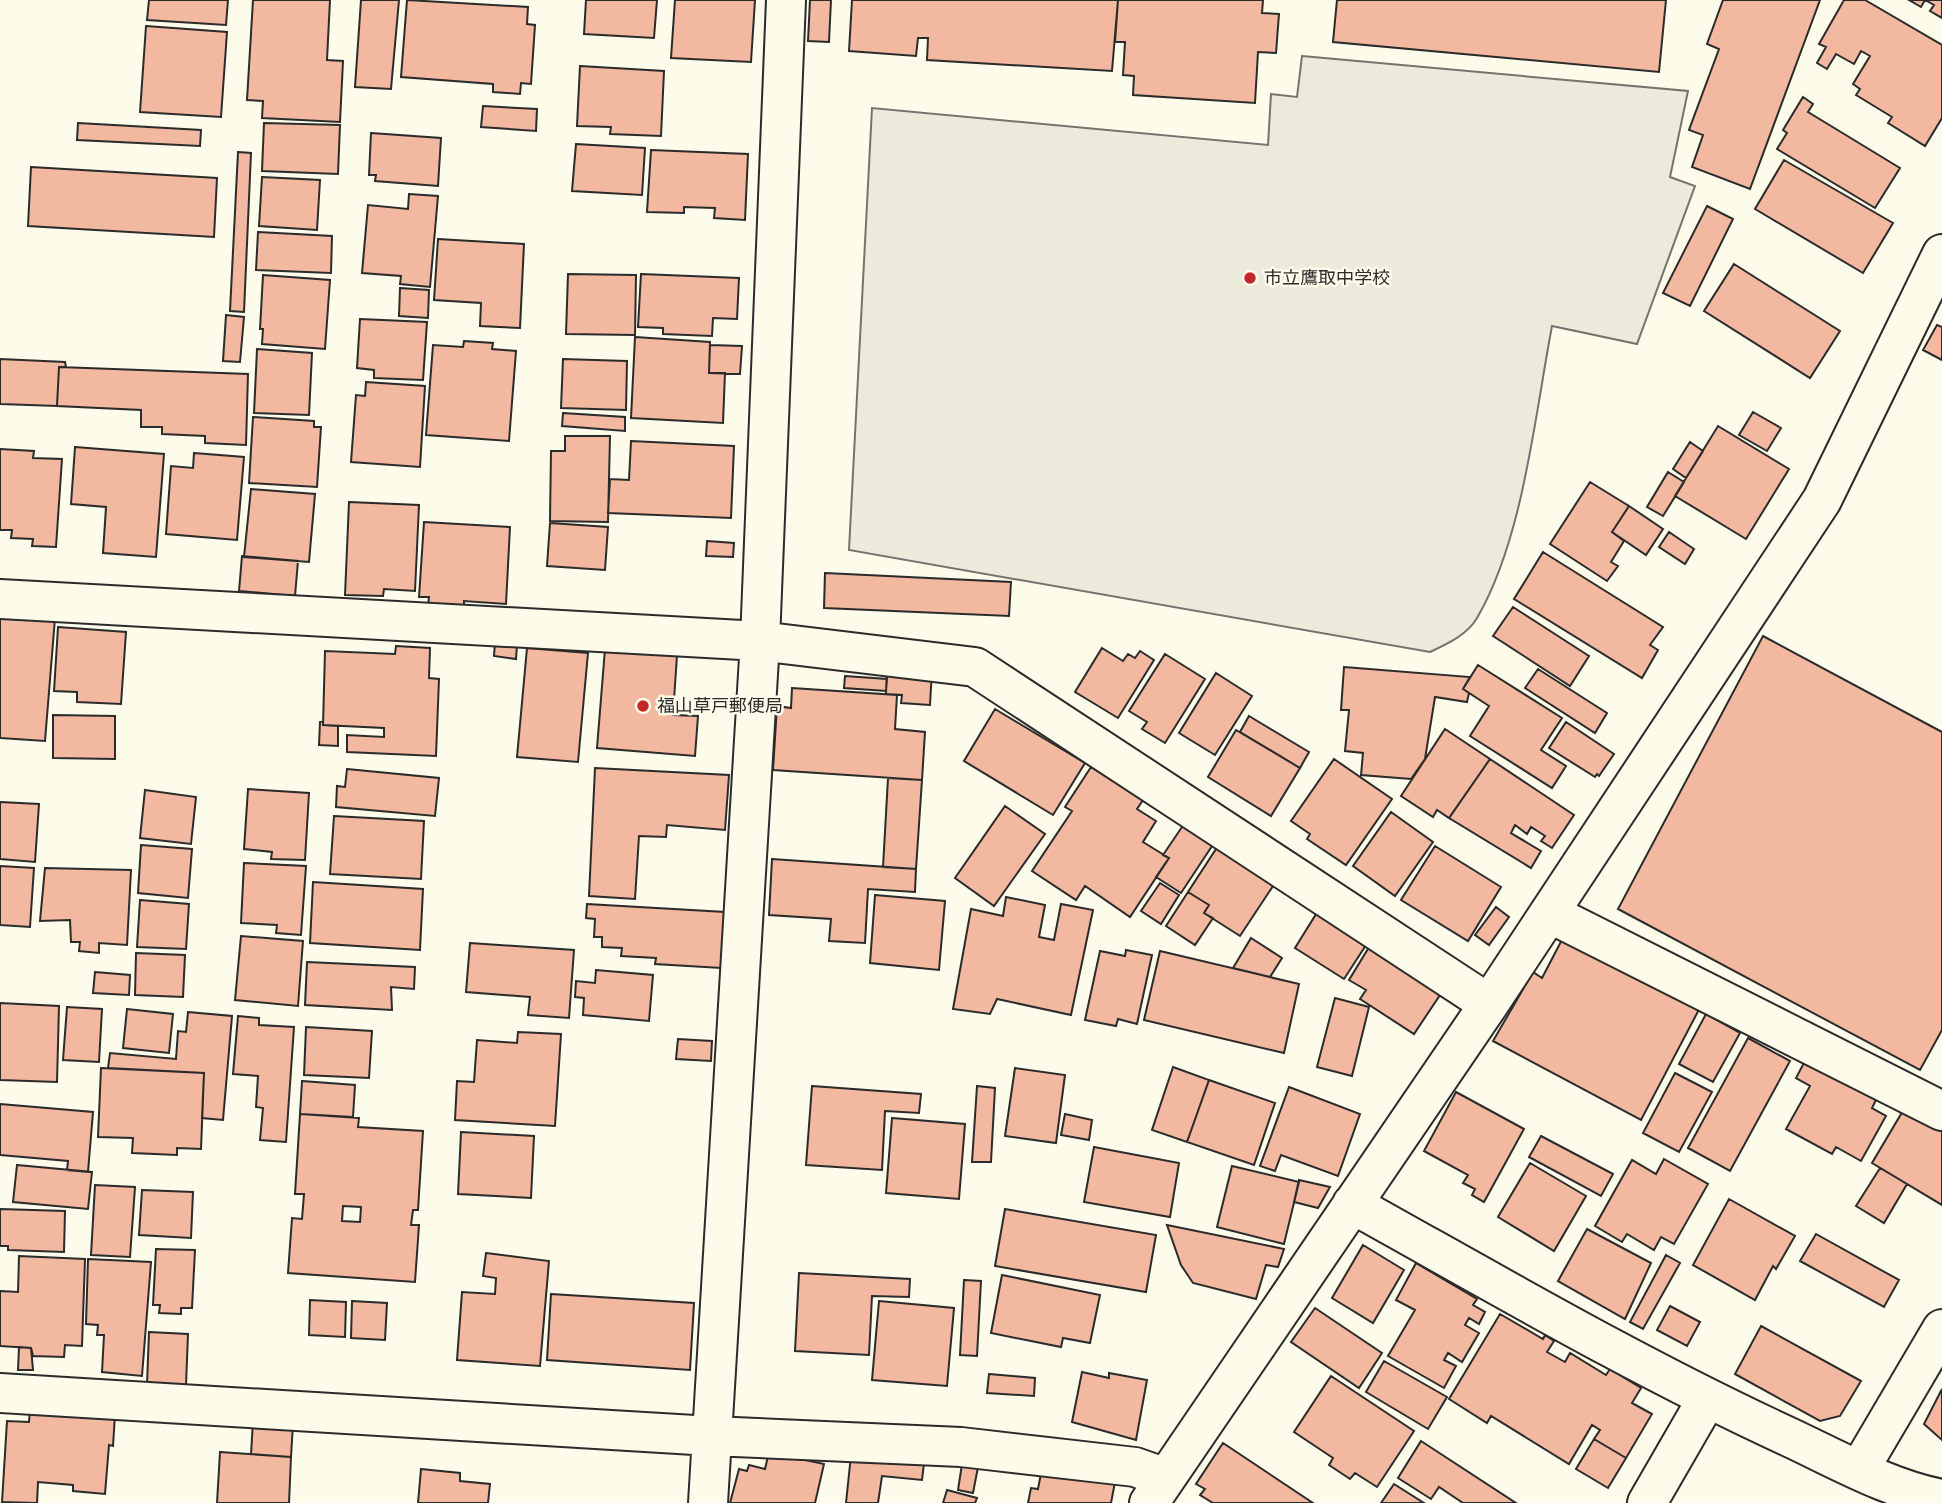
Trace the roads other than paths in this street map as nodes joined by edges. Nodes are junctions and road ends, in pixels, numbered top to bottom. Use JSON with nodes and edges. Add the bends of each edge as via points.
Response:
{"nodes":[{"id":1,"x":786,"y":0,"type":"edge"},
{"id":2,"x":1942,"y":254,"type":"edge"},
{"id":3,"x":0,"y":599,"type":"edge"},
{"id":4,"x":760,"y":640,"type":"junction"},
{"id":5,"x":1549,"y":913,"type":"junction"},
{"id":6,"x":1489,"y":1004,"type":"junction"},
{"id":7,"x":1942,"y":1111,"type":"edge"},
{"id":8,"x":1352,"y":1204,"type":"junction"},
{"id":9,"x":1942,"y":1329,"type":"edge"},
{"id":10,"x":0,"y":1393,"type":"edge"},
{"id":11,"x":1707,"y":1399,"type":"junction"},
{"id":12,"x":711,"y":1436,"type":"junction"},
{"id":13,"x":1863,"y":1487,"type":"edge"},
{"id":14,"x":1157,"y":1491,"type":"edge"},
{"id":15,"x":1932,"y":1497,"type":"edge"},
{"id":16,"x":708,"y":1503,"type":"edge"},
{"id":17,"x":1647,"y":1503,"type":"edge"}],
"edges":[{"from":1,"to":4,"type":"street"},
{"from":2,"to":5,"type":"street","via":[[1822,500]]},
{"from":3,"to":4,"type":"street"},
{"from":4,"to":6,"type":"street","via":[[975,667]]},
{"from":4,"to":12,"type":"street"},
{"from":5,"to":6,"type":"street"},
{"from":5,"to":7,"type":"street"},
{"from":6,"to":8,"type":"street"},
{"from":8,"to":11,"type":"street"},
{"from":8,"to":14,"type":"street"},
{"from":9,"to":13,"type":"street"},
{"from":10,"to":12,"type":"street"},
{"from":11,"to":13,"type":"street"},
{"from":11,"to":17,"type":"street"},
{"from":12,"to":14,"type":"street","via":[[961,1447],[1135,1467]]},
{"from":12,"to":16,"type":"street"},
{"from":13,"to":15,"type":"street"}]}
